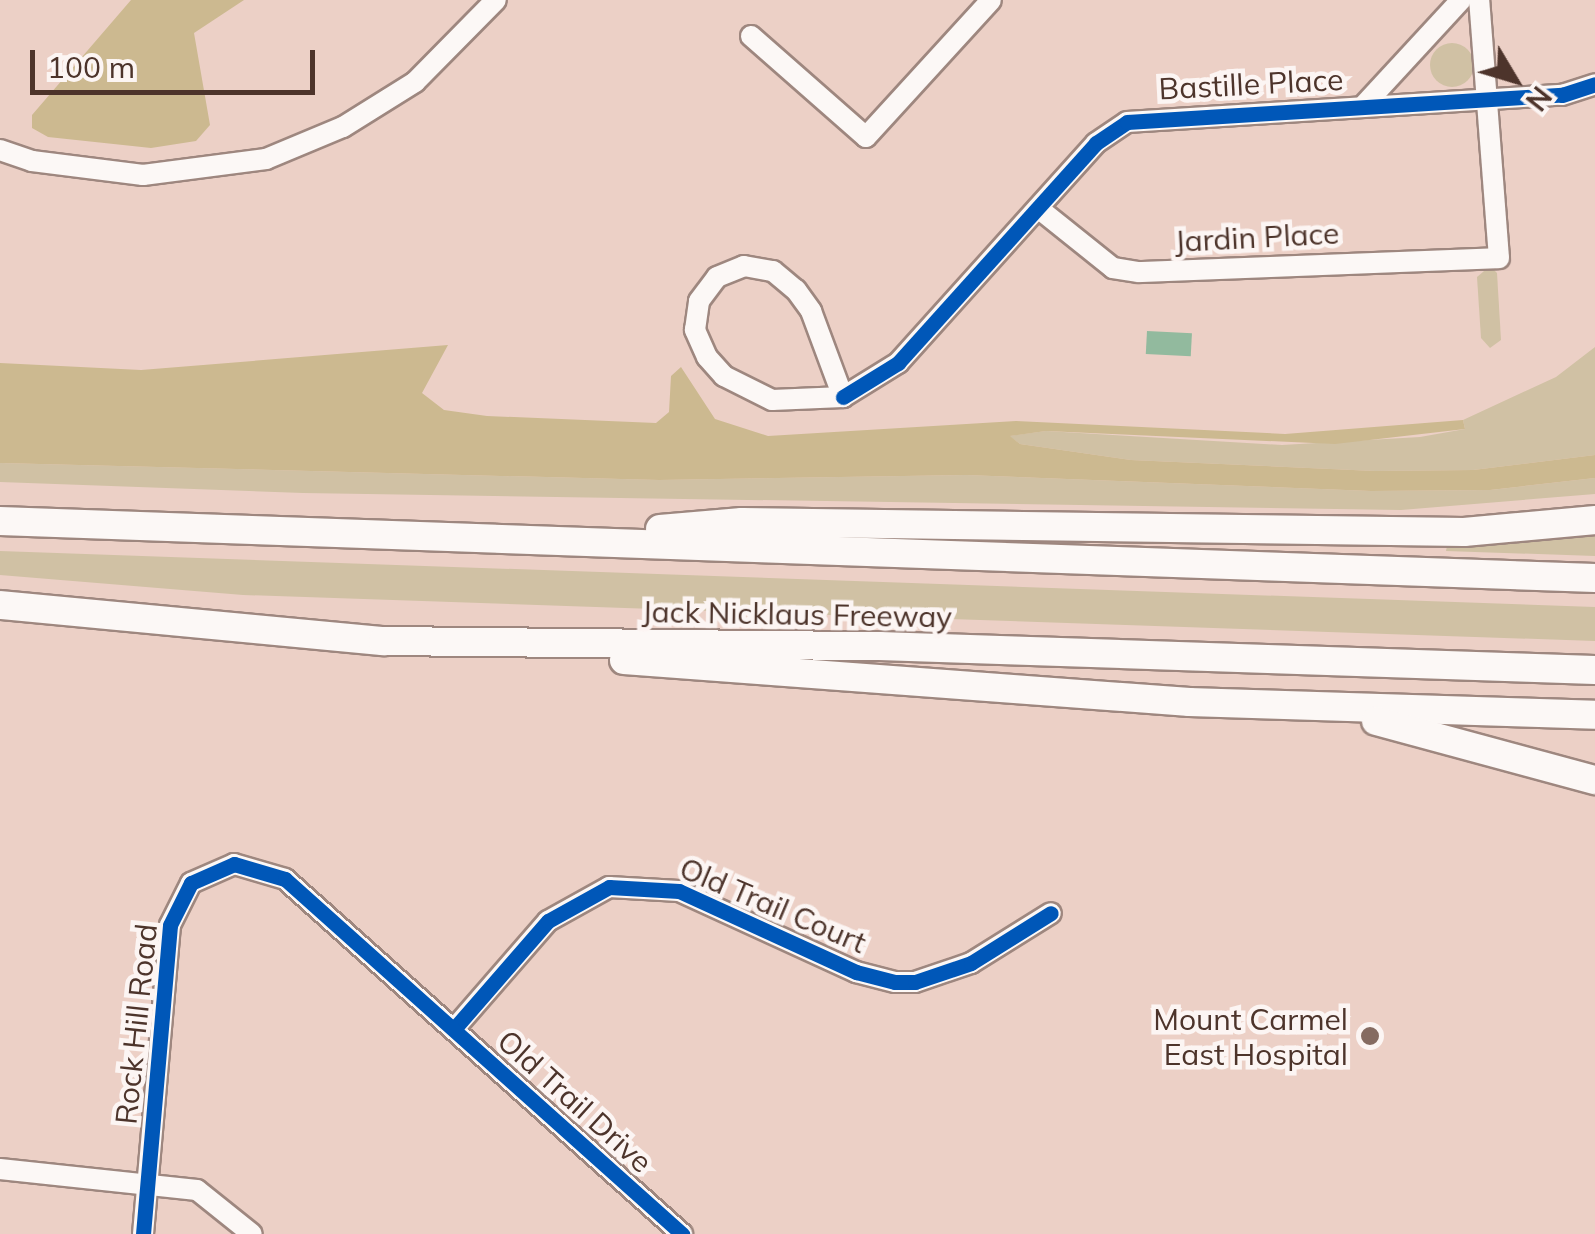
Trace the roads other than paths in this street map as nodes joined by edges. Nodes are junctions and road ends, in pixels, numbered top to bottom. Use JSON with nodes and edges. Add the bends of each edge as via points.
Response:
{"nodes":[{"id":1,"x":496,"y":0,"type":"edge"},
{"id":2,"x":992,"y":0,"type":"edge"},
{"id":3,"x":1461,"y":0,"type":"edge"},
{"id":4,"x":1478,"y":0,"type":"edge"},
{"id":5,"x":751,"y":36,"type":"dead end"},
{"id":6,"x":1595,"y":84,"type":"edge"},
{"id":7,"x":1485,"y":99,"type":"junction"},
{"id":8,"x":1364,"y":104,"type":"junction"},
{"id":9,"x":0,"y":150,"type":"edge"},
{"id":10,"x":1038,"y":208,"type":"junction"},
{"id":11,"x":842,"y":396,"type":"junction"},
{"id":12,"x":0,"y":520,"type":"edge"},
{"id":13,"x":1595,"y":520,"type":"edge"},
{"id":14,"x":544,"y":540,"type":"junction"},
{"id":15,"x":1595,"y":578,"type":"edge"},
{"id":16,"x":0,"y":606,"type":"edge"},
{"id":17,"x":383,"y":641,"type":"junction"},
{"id":18,"x":1595,"y":670,"type":"edge"},
{"id":19,"x":1326,"y":708,"type":"junction"},
{"id":20,"x":1595,"y":714,"type":"edge"},
{"id":21,"x":1595,"y":780,"type":"edge"},
{"id":22,"x":244,"y":864,"type":"joint"},
{"id":23,"x":1051,"y":913,"type":"dead end"},
{"id":24,"x":454,"y":1030,"type":"junction"},
{"id":25,"x":0,"y":1169,"type":"edge"},
{"id":26,"x":149,"y":1182,"type":"junction"},
{"id":27,"x":143,"y":1234,"type":"edge"},
{"id":28,"x":252,"y":1234,"type":"edge"},
{"id":29,"x":682,"y":1234,"type":"edge"}],
"edges":[{"from":1,"to":9,"type":"street","via":[[450,53],[343,127],[225,168],[143,174],[32,162]]},
{"from":2,"to":5,"type":"street","via":[[866,138]]},
{"from":3,"to":8,"type":"street"},
{"from":4,"to":7,"type":"street"},
{"from":6,"to":7,"type":"street","name":"Bastille Place","via":[[1562,95]]},
{"from":7,"to":8,"type":"street","name":"Bastille Place"},
{"from":7,"to":10,"type":"street","name":"Jardin Place","via":[[1499,258],[1139,272],[1113,268]]},
{"from":8,"to":10,"type":"street","name":"Bastille Place","via":[[1126,122],[1096,143]]},
{"from":10,"to":11,"type":"street","name":"Bastille Place","via":[[898,363]]},
{"from":11,"to":11,"type":"street","name":"Bastille Place","via":[[772,400],[724,376],[695,330],[699,300],[717,277],[744,266],[774,271],[796,290],[812,311]]},
{"from":12,"to":14,"type":"highway","name":"Jack Nicklaus Freeway"},
{"from":13,"to":14,"type":"highway","via":[[1388,533],[742,522]]},
{"from":14,"to":15,"type":"highway","name":"Jack Nicklaus Freeway"},
{"from":16,"to":17,"type":"highway","name":"Jack Nicklaus Freeway"},
{"from":17,"to":18,"type":"highway","name":"Jack Nicklaus Freeway","via":[[880,646]]},
{"from":17,"to":19,"type":"highway","via":[[1045,694]]},
{"from":19,"to":20,"type":"highway"},
{"from":19,"to":21,"type":"highway"},
{"from":22,"to":24,"type":"street","name":"Old Trail Drive","via":[[284,879]]},
{"from":22,"to":26,"type":"street","name":"Rock Hill Road","via":[[225,865],[191,883],[170,926]]},
{"from":23,"to":24,"type":"street","name":"Old Trail Court","via":[[944,975],[896,982],[856,972],[679,890],[609,887],[548,921]]},
{"from":24,"to":29,"type":"street","name":"Old Trail Drive"},
{"from":25,"to":26,"type":"street"},
{"from":26,"to":27,"type":"street","name":"Rock Hill Road"},
{"from":26,"to":28,"type":"street","via":[[197,1190]]}]}
